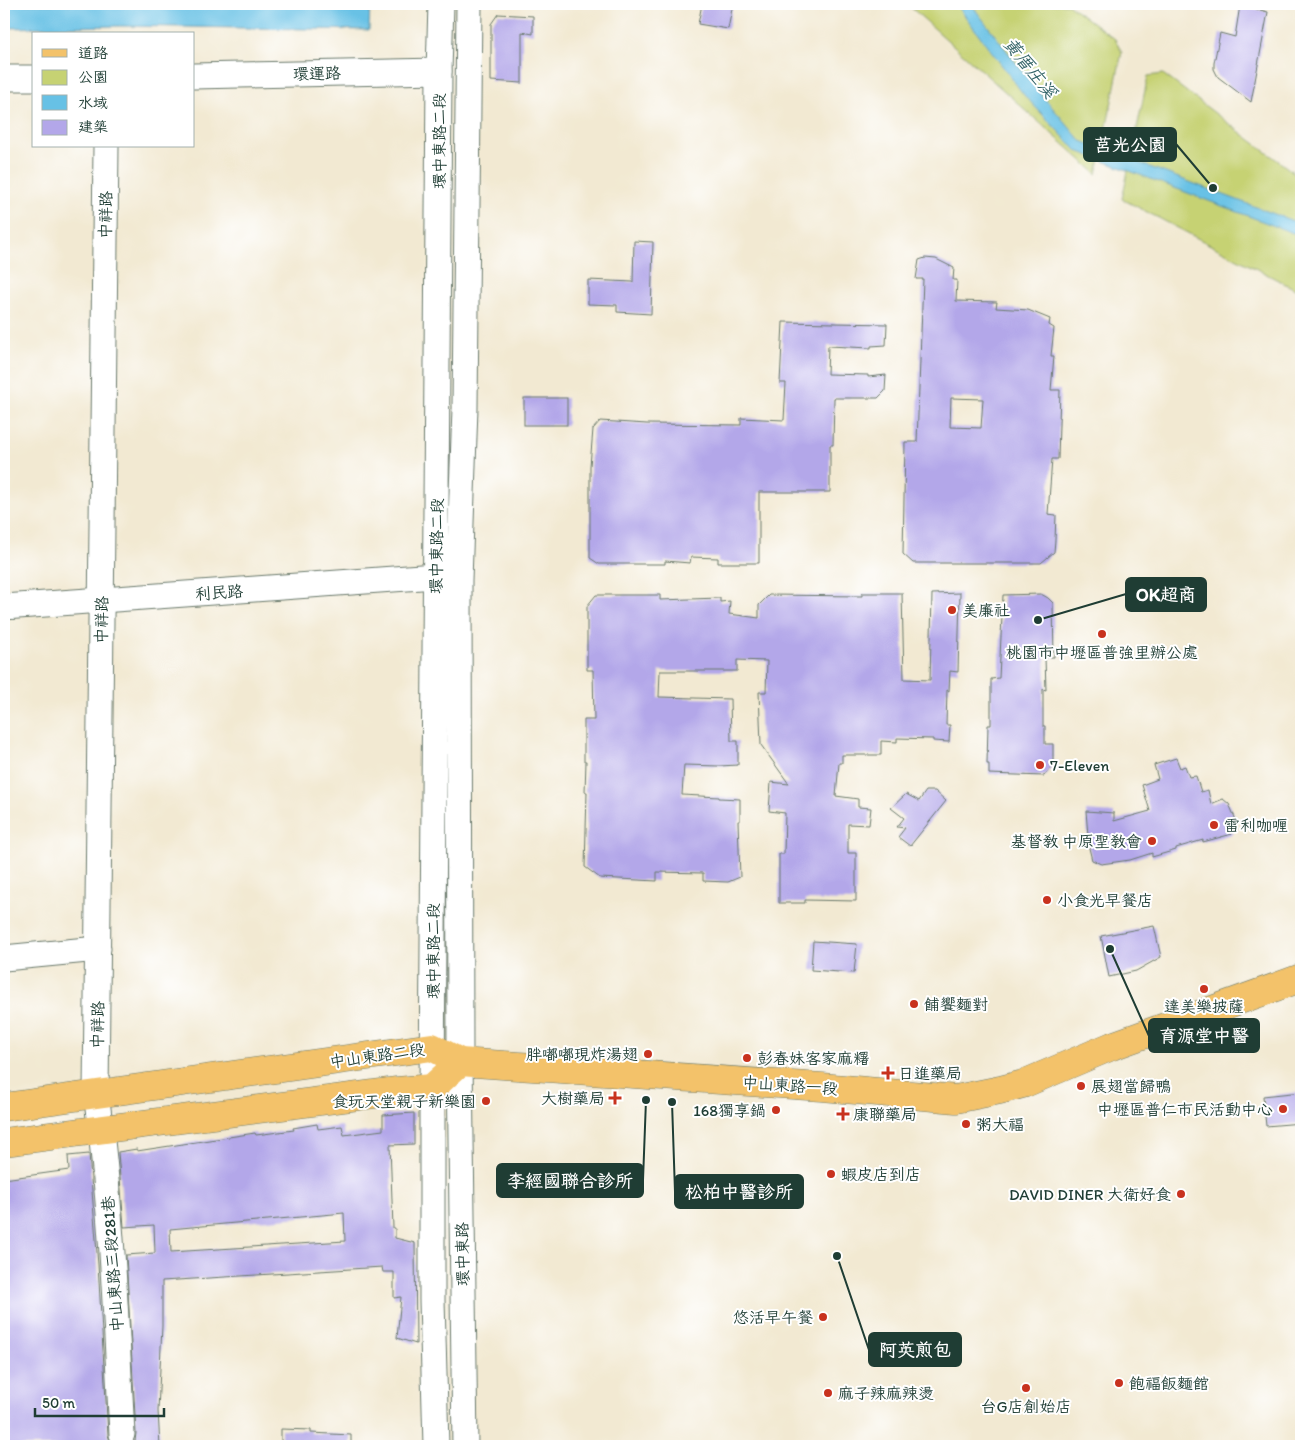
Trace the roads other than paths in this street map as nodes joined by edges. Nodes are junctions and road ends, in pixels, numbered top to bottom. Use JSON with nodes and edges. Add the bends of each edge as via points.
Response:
{"nodes":[{"id":1,"x":441,"y":4,"type":"edge"},
{"id":2,"x":469,"y":4,"type":"edge"},
{"id":3,"x":439,"y":70,"type":"junction"},
{"id":4,"x":195,"y":76,"type":"edge"},
{"id":5,"x":4,"y":78,"type":"edge"},
{"id":6,"x":32,"y":78,"type":"edge"},
{"id":7,"x":106,"y":148,"type":"edge"},
{"id":8,"x":435,"y":576,"type":"junction"},
{"id":9,"x":101,"y":601,"type":"junction"},
{"id":10,"x":4,"y":607,"type":"edge"},
{"id":11,"x":98,"y":949,"type":"junction"},
{"id":12,"x":4,"y":958,"type":"edge"},
{"id":13,"x":1301,"y":978,"type":"edge"},
{"id":14,"x":432,"y":1047,"type":"junction"},
{"id":15,"x":460,"y":1062,"type":"junction"},
{"id":16,"x":432,"y":1088,"type":"junction"},
{"id":17,"x":96,"y":1094,"type":"junction"},
{"id":18,"x":4,"y":1107,"type":"edge"},
{"id":19,"x":101,"y":1130,"type":"junction"},
{"id":20,"x":4,"y":1142,"type":"edge"},
{"id":21,"x":122,"y":1434,"type":"dead end"},
{"id":22,"x":436,"y":1446,"type":"edge"},
{"id":23,"x":465,"y":1446,"type":"edge"}],
"edges":[{"from":1,"to":3,"type":"street","name":"環中東路二段"},
{"from":2,"to":15,"type":"street","name":"環中東路二段","via":[[465,408],[459,580]]},
{"from":3,"to":4,"type":"street","name":"環運路"},
{"from":3,"to":8,"type":"street","name":"環中東路二段"},
{"from":5,"to":6,"type":"street"},
{"from":7,"to":9,"type":"street","name":"中祥路"},
{"from":8,"to":9,"type":"street","name":"利民路"},
{"from":8,"to":14,"type":"street","name":"環中東路二段"},
{"from":9,"to":10,"type":"street","name":"利民路"},
{"from":9,"to":11,"type":"street","name":"中祥路"},
{"from":11,"to":12,"type":"street"},
{"from":11,"to":17,"type":"street","name":"中祥路"},
{"from":13,"to":15,"type":"main road","name":"中山東路一段","via":[[1112,1046],[1023,1084],[956,1099]]},
{"from":14,"to":15,"type":"main road","name":"中山東路二段"},
{"from":14,"to":16,"type":"street","name":"環中東路二段"},
{"from":14,"to":17,"type":"main road","name":"中山東路二段"},
{"from":15,"to":16,"type":"main road"},
{"from":15,"to":23,"type":"street","name":"環中東路"},
{"from":16,"to":19,"type":"main road"},
{"from":16,"to":22,"type":"street","name":"環中東路"},
{"from":17,"to":18,"type":"main road","name":"中山東路二段"},
{"from":17,"to":19,"type":"street","name":"中山東路三段281巷"},
{"from":19,"to":20,"type":"main road"},
{"from":19,"to":21,"type":"street","name":"中山東路三段281巷","via":[[114,1275]]}]}
